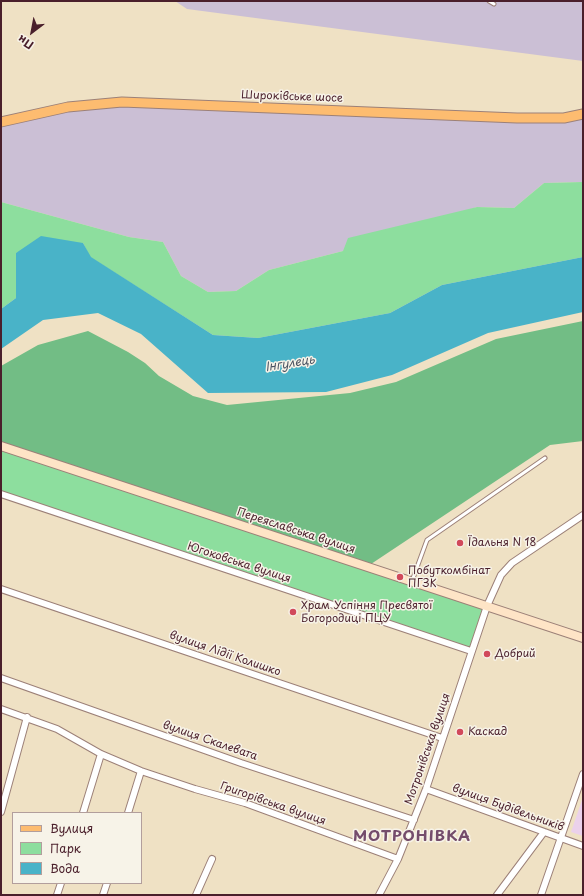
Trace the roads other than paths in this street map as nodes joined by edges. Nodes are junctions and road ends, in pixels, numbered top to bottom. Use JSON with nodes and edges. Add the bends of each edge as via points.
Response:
{"nodes":[{"id":1,"x":489,"y":1,"type":"edge"},
{"id":2,"x":494,"y":4,"type":"dead end"},
{"id":3,"x":583,"y":114,"type":"edge"},
{"id":4,"x":1,"y":122,"type":"edge"},
{"id":5,"x":1,"y":446,"type":"edge"},
{"id":6,"x":545,"y":458,"type":"dead end"},
{"id":7,"x":1,"y":494,"type":"edge"},
{"id":8,"x":583,"y":515,"type":"edge"},
{"id":9,"x":412,"y":581,"type":"junction"},
{"id":10,"x":1,"y":589,"type":"edge"},
{"id":11,"x":487,"y":606,"type":"junction"},
{"id":12,"x":583,"y":638,"type":"edge"},
{"id":13,"x":471,"y":651,"type":"junction"},
{"id":14,"x":1,"y":678,"type":"edge"},
{"id":15,"x":1,"y":709,"type":"edge"},
{"id":16,"x":27,"y":717,"type":"junction"},
{"id":17,"x":442,"y":738,"type":"junction"},
{"id":18,"x":101,"y":754,"type":"junction"},
{"id":19,"x":141,"y":771,"type":"junction"},
{"id":20,"x":583,"y":774,"type":"edge"},
{"id":21,"x":426,"y":789,"type":"junction"},
{"id":22,"x":1,"y":812,"type":"edge"},
{"id":23,"x":82,"y":812,"type":"edge"},
{"id":24,"x":128,"y":812,"type":"edge"},
{"id":25,"x":414,"y":820,"type":"junction"},
{"id":26,"x":544,"y":832,"type":"junction"},
{"id":27,"x":561,"y":838,"type":"junction"},
{"id":28,"x":583,"y":846,"type":"edge"},
{"id":29,"x":212,"y":859,"type":"dead end"},
{"id":30,"x":398,"y":859,"type":"junction"},
{"id":31,"x":61,"y":884,"type":"edge"},
{"id":32,"x":107,"y":884,"type":"edge"},
{"id":33,"x":57,"y":895,"type":"edge"},
{"id":34,"x":103,"y":895,"type":"edge"},
{"id":35,"x":196,"y":895,"type":"edge"},
{"id":36,"x":379,"y":895,"type":"edge"},
{"id":37,"x":497,"y":895,"type":"edge"},
{"id":38,"x":541,"y":895,"type":"edge"}],
"edges":[{"from":1,"to":2,"type":"lane"},
{"from":3,"to":4,"type":"main road","name":"Широківське шосе","via":[[564,118],[517,118],[122,102],[68,107]]},
{"from":5,"to":9,"type":"street","name":"Переяславська вулиця"},
{"from":6,"to":9,"type":"lane","via":[[427,540]]},
{"from":7,"to":13,"type":"street","name":"Югоковська вулиця"},
{"from":8,"to":11,"type":"street","name":"Мотронівська вулиця","via":[[512,563],[501,575]]},
{"from":9,"to":11,"type":"street","name":"Переяславська вулиця"},
{"from":10,"to":17,"type":"street","name":"вулиця Лідії Колишко"},
{"from":11,"to":12,"type":"street","name":"Переяславська вулиця"},
{"from":11,"to":13,"type":"street","name":"Мотронівська вулиця"},
{"from":13,"to":17,"type":"street","name":"Мотронівська вулиця"},
{"from":14,"to":25,"type":"street","name":"вулиця Скалевата","via":[[241,763]]},
{"from":15,"to":16,"type":"street","name":"Григорівська вулиця"},
{"from":16,"to":18,"type":"street","name":"Григорівська вулиця","via":[[78,740]]},
{"from":16,"to":22,"type":"street"},
{"from":17,"to":21,"type":"street","name":"Мотронівська вулиця"},
{"from":18,"to":19,"type":"street","name":"Григорівська вулиця"},
{"from":18,"to":23,"type":"street"},
{"from":19,"to":24,"type":"street"},
{"from":19,"to":30,"type":"street","name":"Григорівська вулиця","via":[[195,790],[245,803]]},
{"from":20,"to":27,"type":"street"},
{"from":21,"to":25,"type":"street","name":"Мотронівська вулиця"},
{"from":21,"to":26,"type":"street","name":"вулиця Будівельників"},
{"from":25,"to":30,"type":"street","name":"Мотронівська вулиця"},
{"from":26,"to":27,"type":"street","name":"вулиця Будівельників"},
{"from":26,"to":37,"type":"street"},
{"from":27,"to":28,"type":"street","name":"вулиця Будівельників"},
{"from":27,"to":38,"type":"street"},
{"from":29,"to":35,"type":"street"},
{"from":30,"to":36,"type":"street","name":"Мотронівська вулиця"},
{"from":31,"to":33,"type":"street"},
{"from":32,"to":34,"type":"street"}]}
